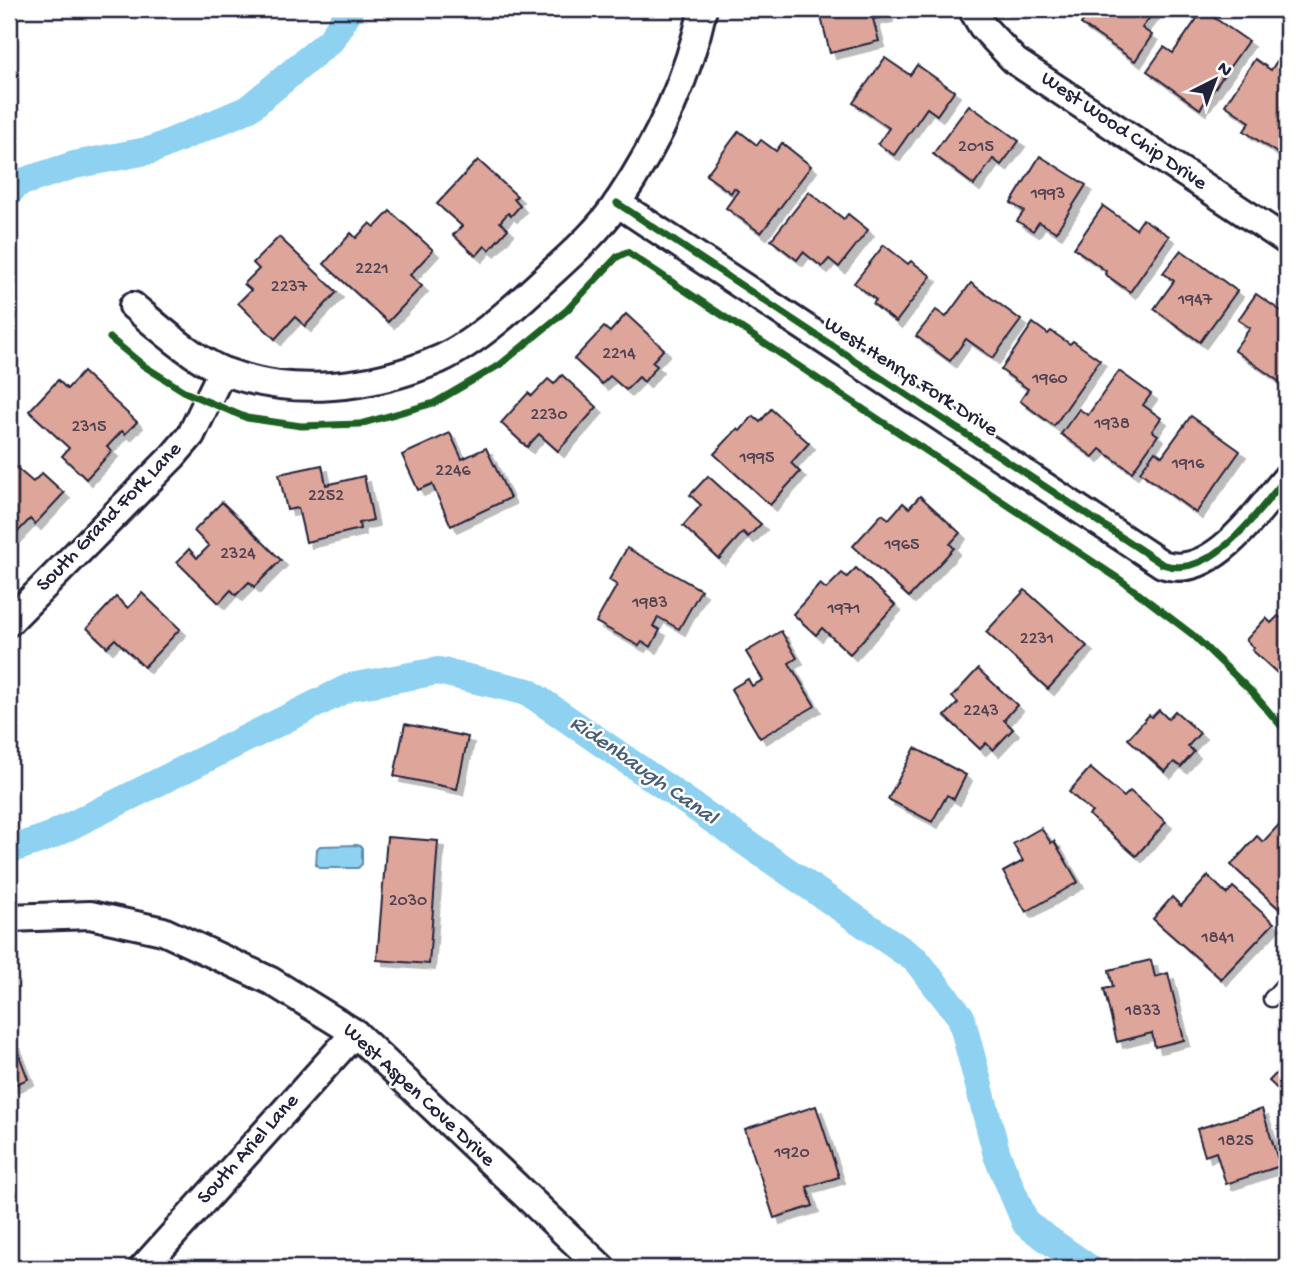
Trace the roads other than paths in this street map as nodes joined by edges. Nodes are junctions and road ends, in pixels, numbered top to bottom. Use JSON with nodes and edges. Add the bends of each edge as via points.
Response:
{"nodes":[{"id":1,"x":703,"y":9,"type":"edge"},
{"id":2,"x":972,"y":9,"type":"edge"},
{"id":3,"x":617,"y":203,"type":"junction"},
{"id":4,"x":1287,"y":242,"type":"edge"},
{"id":5,"x":133,"y":306,"type":"dead end"},
{"id":6,"x":222,"y":371,"type":"junction"},
{"id":7,"x":1287,"y":477,"type":"edge"},
{"id":8,"x":9,"y":622,"type":"edge"},
{"id":9,"x":9,"y":918,"type":"edge"},
{"id":10,"x":1287,"y":981,"type":"edge"},
{"id":11,"x":1271,"y":999,"type":"dead end"},
{"id":12,"x":355,"y":1033,"type":"junction"},
{"id":13,"x":143,"y":1268,"type":"edge"},
{"id":14,"x":602,"y":1268,"type":"edge"}],
"edges":[{"from":1,"to":3,"type":"street","via":[[695,47],[661,127]]},
{"from":2,"to":4,"type":"street","name":"West Wood Chip Drive","via":[[1015,61]]},
{"from":3,"to":6,"type":"street","via":[[528,294],[442,358],[334,388],[274,384]]},
{"from":3,"to":7,"type":"street","name":"West Henrys Fork Drive","via":[[1163,564],[1189,567],[1209,559]]},
{"from":5,"to":6,"type":"street"},
{"from":6,"to":8,"type":"street","name":"South Grand Fork Lane","via":[[191,435]]},
{"from":9,"to":12,"type":"street","name":"West Aspen Cove Drive","via":[[90,915],[163,931],[271,981]]},
{"from":10,"to":11,"type":"lane"},
{"from":12,"to":13,"type":"street","name":"South Ariel Lane"},
{"from":12,"to":14,"type":"street","name":"West Aspen Cove Drive"}]}
